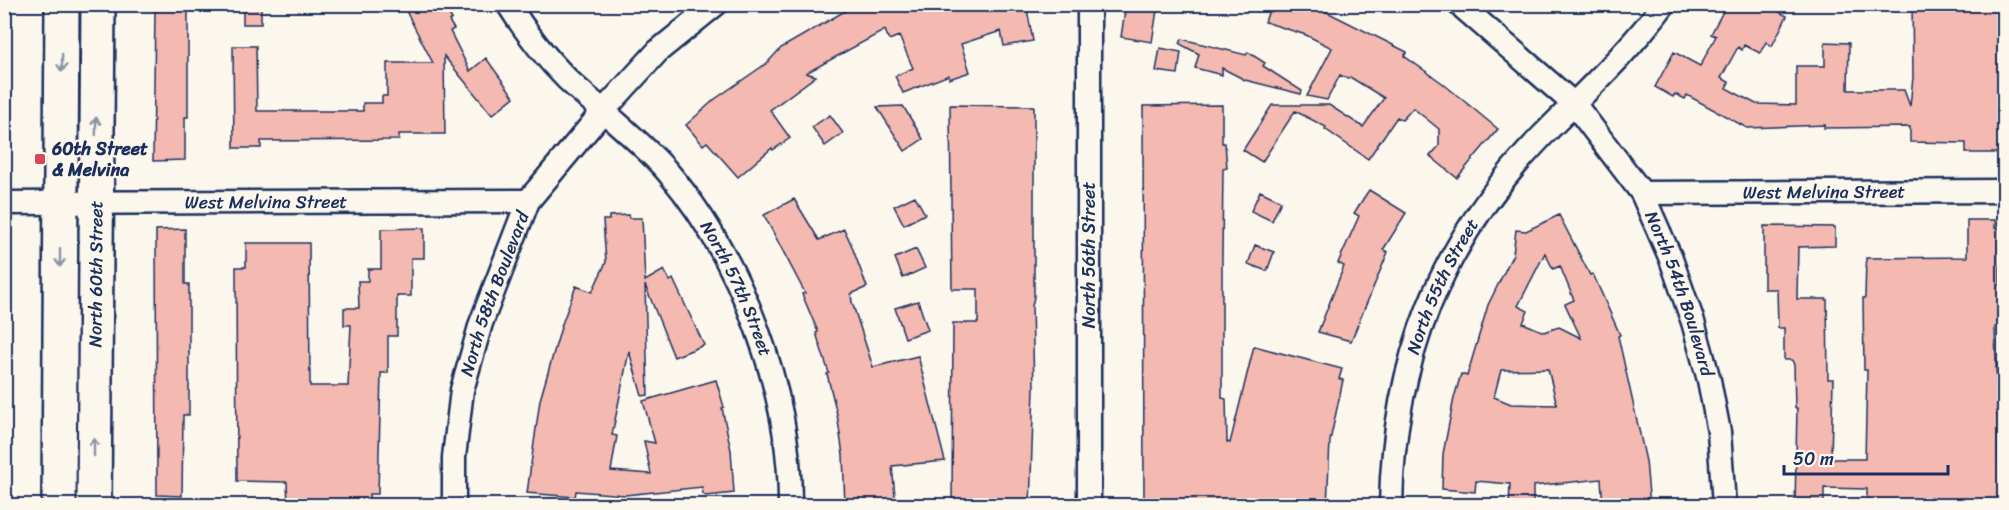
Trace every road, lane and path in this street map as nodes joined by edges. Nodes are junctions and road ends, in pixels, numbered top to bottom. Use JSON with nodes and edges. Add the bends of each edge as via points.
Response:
{"nodes":[{"id":1,"x":63,"y":4,"type":"edge"},
{"id":2,"x":98,"y":4,"type":"edge"},
{"id":3,"x":508,"y":4,"type":"edge"},
{"id":4,"x":716,"y":4,"type":"edge"},
{"id":5,"x":1089,"y":4,"type":"edge"},
{"id":6,"x":1459,"y":4,"type":"edge"},
{"id":7,"x":1664,"y":4,"type":"edge"},
{"id":8,"x":1575,"y":105,"type":"junction"},
{"id":9,"x":604,"y":110,"type":"junction"},
{"id":10,"x":2004,"y":191,"type":"edge"},
{"id":11,"x":1642,"y":193,"type":"junction"},
{"id":12,"x":528,"y":201,"type":"junction"},
{"id":13,"x":61,"y":202,"type":"junction"},
{"id":14,"x":95,"y":202,"type":"junction"},
{"id":15,"x":4,"y":203,"type":"edge"},
{"id":16,"x":59,"y":506,"type":"edge"},
{"id":17,"x":94,"y":506,"type":"edge"},
{"id":18,"x":454,"y":506,"type":"edge"},
{"id":19,"x":790,"y":506,"type":"edge"},
{"id":20,"x":1089,"y":506,"type":"edge"},
{"id":21,"x":1391,"y":506,"type":"edge"},
{"id":22,"x":1724,"y":506,"type":"edge"}],
"edges":[{"from":1,"to":13,"type":"main road","name":"North 60th Street","one_way":true},
{"from":14,"to":2,"type":"main road","name":"North 60th Street","one_way":true},
{"from":3,"to":9,"type":"street","name":"North 57th Street","via":[[540,50]]},
{"from":4,"to":9,"type":"street","via":[[658,51]]},
{"from":5,"to":20,"type":"street","name":"North 56th Street"},
{"from":6,"to":8,"type":"street"},
{"from":7,"to":8,"type":"street","name":"North 55th Street","via":[[1639,38]]},
{"from":8,"to":11,"type":"street","name":"North 54th Boulevard"},
{"from":8,"to":21,"type":"street","name":"North 55th Street","via":[[1498,186],[1443,271],[1414,349],[1398,412]]},
{"from":9,"to":12,"type":"street","name":"North 58th Boulevard"},
{"from":9,"to":19,"type":"street","name":"North 57th Street","via":[[666,171],[713,236],[737,282],[778,404],[787,449]]},
{"from":10,"to":11,"type":"street","name":"West Melvina Street"},
{"from":11,"to":22,"type":"street","name":"North 54th Boulevard","via":[[1693,322],[1709,380],[1719,432]]},
{"from":12,"to":14,"type":"street","name":"West Melvina Street"},
{"from":12,"to":18,"type":"street","name":"North 58th Boulevard","via":[[481,323],[462,390],[454,458]]},
{"from":13,"to":14,"type":"street","name":"West Melvina Street"},
{"from":13,"to":15,"type":"street","name":"West Melvina Street"},
{"from":13,"to":16,"type":"main road","name":"North 60th Street","one_way":true},
{"from":17,"to":14,"type":"main road","name":"North 60th Street","one_way":true}]}
